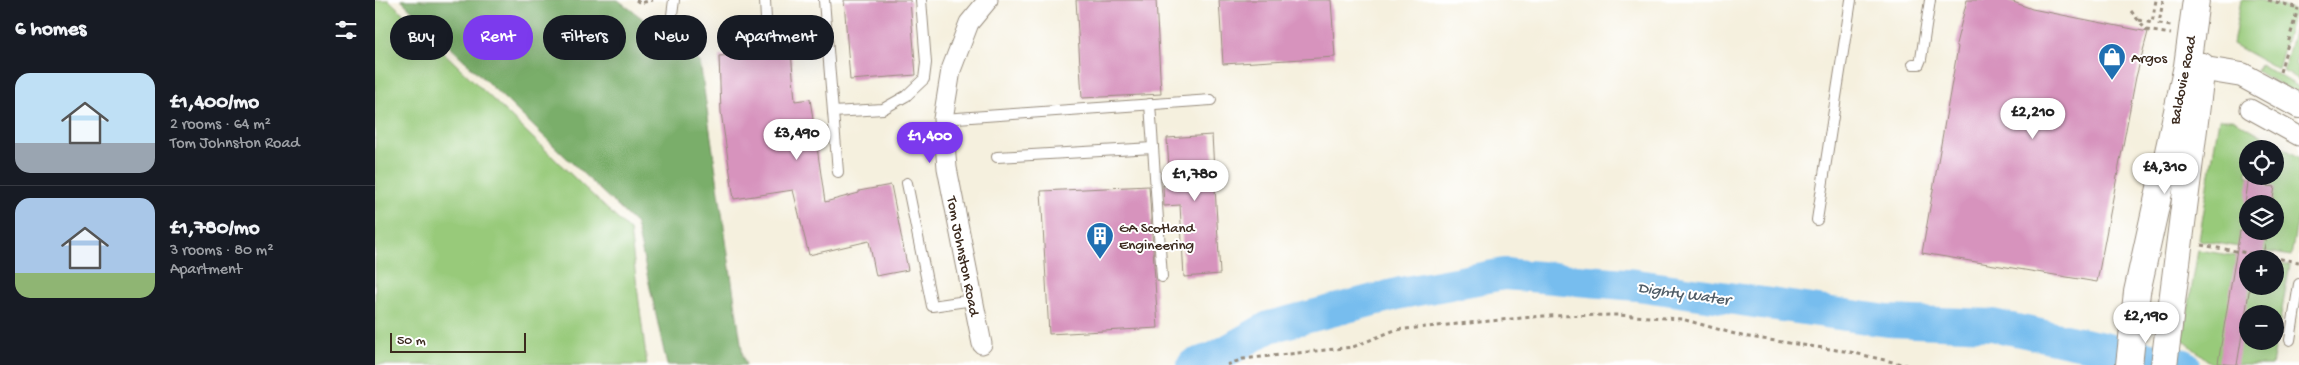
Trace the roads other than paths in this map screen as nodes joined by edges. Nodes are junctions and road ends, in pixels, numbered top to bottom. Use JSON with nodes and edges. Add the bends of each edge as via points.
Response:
{"nodes":[{"id":1,"x":674,"y":0,"type":"edge"},
{"id":2,"x":765,"y":0,"type":"edge"},
{"id":3,"x":824,"y":0,"type":"edge"},
{"id":4,"x":921,"y":0,"type":"edge"},
{"id":5,"x":988,"y":0,"type":"edge"},
{"id":6,"x":1851,"y":0,"type":"edge"},
{"id":7,"x":1930,"y":0,"type":"edge"},
{"id":8,"x":2196,"y":0,"type":"edge"},
{"id":9,"x":2213,"y":0,"type":"edge"},
{"id":10,"x":672,"y":15,"type":"edge"},
{"id":11,"x":766,"y":15,"type":"edge"},
{"id":12,"x":1913,"y":64,"type":"dead end"},
{"id":13,"x":2194,"y":67,"type":"junction"},
{"id":14,"x":1211,"y":100,"type":"dead end"},
{"id":15,"x":1150,"y":104,"type":"junction"},
{"id":16,"x":2299,"y":106,"type":"edge"},
{"id":17,"x":2250,"y":109,"type":"dead end"},
{"id":18,"x":833,"y":112,"type":"junction"},
{"id":19,"x":943,"y":119,"type":"junction"},
{"id":20,"x":2299,"y":136,"type":"edge"},
{"id":21,"x":1153,"y":148,"type":"junction"},
{"id":22,"x":997,"y":157,"type":"dead end"},
{"id":23,"x":838,"y":172,"type":"dead end"},
{"id":24,"x":907,"y":183,"type":"dead end"},
{"id":25,"x":1817,"y":220,"type":"dead end"},
{"id":26,"x":1162,"y":277,"type":"dead end"},
{"id":27,"x":2299,"y":284,"type":"edge"},
{"id":28,"x":973,"y":300,"type":"junction"},
{"id":29,"x":2290,"y":340,"type":"dead end"},
{"id":30,"x":982,"y":344,"type":"dead end"},
{"id":31,"x":2129,"y":364,"type":"edge"},
{"id":32,"x":2164,"y":365,"type":"edge"}],
"edges":[{"from":1,"to":10,"type":"lane"},
{"from":2,"to":11,"type":"lane"},
{"from":3,"to":18,"type":"lane"},
{"from":4,"to":18,"type":"lane","via":[[926,63],[924,79],[907,96],[883,109]]},
{"from":5,"to":19,"type":"street","name":"Tom Johnston Road","via":[[969,23],[951,70]]},
{"from":6,"to":25,"type":"lane"},
{"from":7,"to":12,"type":"lane","via":[[1921,59],[1919,64]]},
{"from":8,"to":13,"type":"main road","name":"Baldovie Road"},
{"from":9,"to":13,"type":"main road","name":"Baldovie Road"},
{"from":13,"to":16,"type":"street","via":[[2241,75]]},
{"from":13,"to":31,"type":"main road","name":"Baldovie Road","via":[[2137,292]]},
{"from":13,"to":32,"type":"main road","name":"Baldovie Road","via":[[2180,242]]},
{"from":14,"to":15,"type":"lane"},
{"from":15,"to":19,"type":"lane"},
{"from":15,"to":21,"type":"lane"},
{"from":17,"to":20,"type":"street"},
{"from":18,"to":23,"type":"lane"},
{"from":19,"to":28,"type":"street","name":"Tom Johnston Road","via":[[947,168]]},
{"from":21,"to":22,"type":"lane"},
{"from":21,"to":26,"type":"lane"},
{"from":24,"to":28,"type":"lane","via":[[932,306]]},
{"from":27,"to":29,"type":"lane"},
{"from":28,"to":30,"type":"street","name":"Tom Johnston Road"}]}
